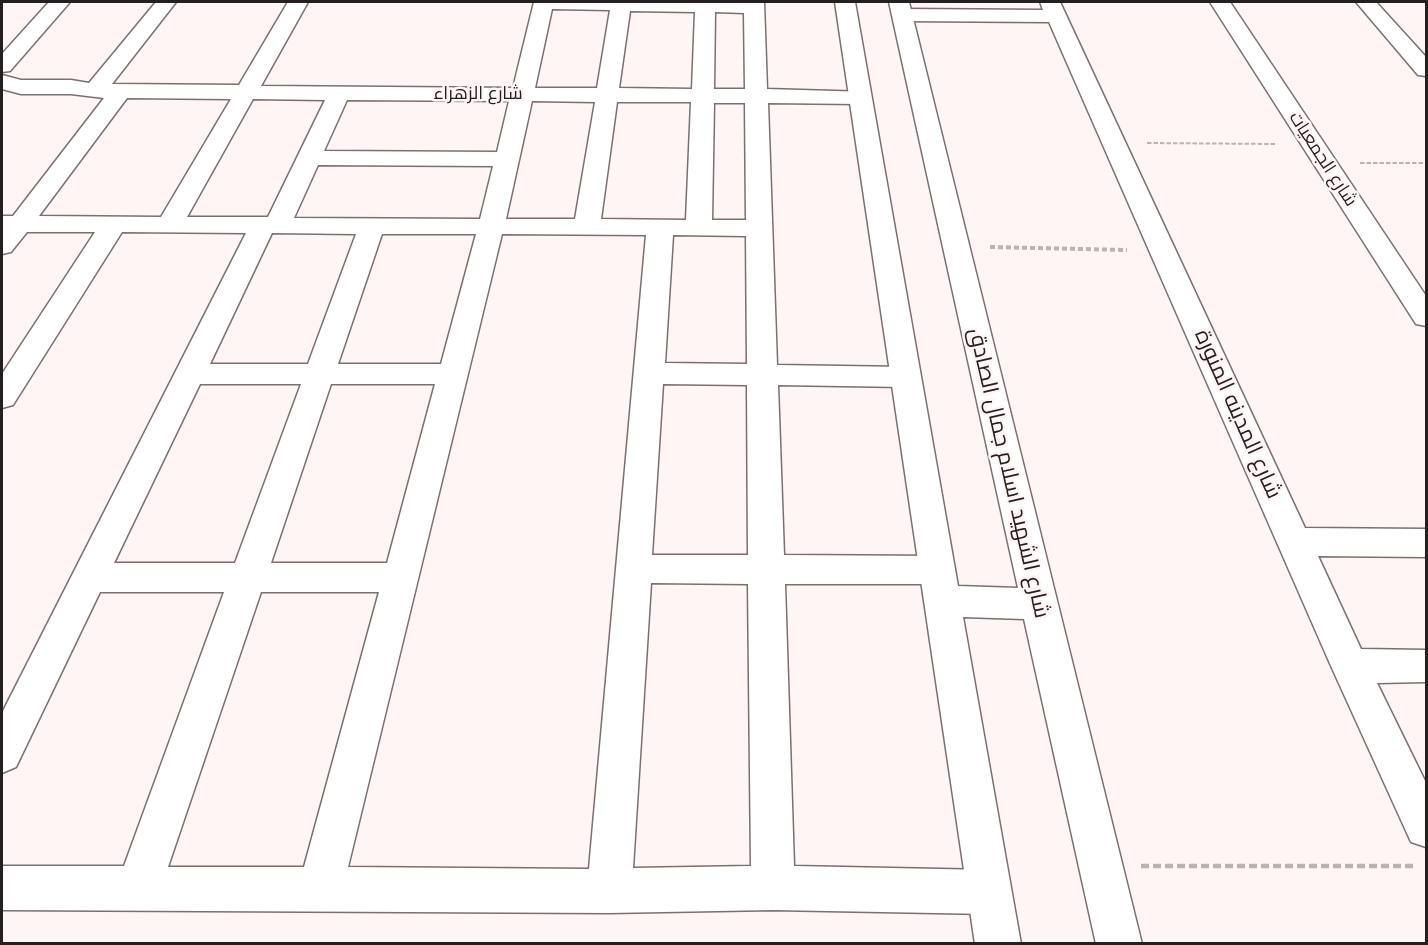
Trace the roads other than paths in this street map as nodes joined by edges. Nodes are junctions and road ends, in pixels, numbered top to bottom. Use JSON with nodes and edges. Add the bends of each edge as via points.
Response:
{"nodes":[{"id":1,"x":60,"y":2,"type":"edge"},
{"id":2,"x":166,"y":2,"type":"edge"},
{"id":3,"x":298,"y":2,"type":"edge"},
{"id":4,"x":544,"y":2,"type":"edge"},
{"id":5,"x":844,"y":2,"type":"edge"},
{"id":6,"x":1221,"y":2,"type":"edge"},
{"id":7,"x":1366,"y":2,"type":"edge"},
{"id":8,"x":671,"y":3,"type":"edge"},
{"id":9,"x":621,"y":4,"type":"junction"},
{"id":10,"x":754,"y":4,"type":"edge"},
{"id":11,"x":705,"y":6,"type":"junction"},
{"id":12,"x":901,"y":8,"type":"edge"},
{"id":13,"x":1053,"y":8,"type":"edge"},
{"id":14,"x":1418,"y":51,"type":"edge"},
{"id":15,"x":2,"y":66,"type":"edge"},
{"id":16,"x":1426,"y":70,"type":"edge"},
{"id":17,"x":2,"y":82,"type":"edge"},
{"id":18,"x":95,"y":91,"type":"junction"},
{"id":19,"x":122,"y":91,"type":"junction"},
{"id":20,"x":246,"y":92,"type":"junction"},
{"id":21,"x":339,"y":93,"type":"junction"},
{"id":22,"x":522,"y":95,"type":"junction"},
{"id":23,"x":607,"y":95,"type":"junction"},
{"id":24,"x":703,"y":96,"type":"junction"},
{"id":25,"x":758,"y":97,"type":"junction"},
{"id":26,"x":860,"y":98,"type":"junction"},
{"id":27,"x":2,"y":102,"type":"edge"},
{"id":28,"x":309,"y":158,"type":"junction"},
{"id":29,"x":507,"y":159,"type":"junction"},
{"id":30,"x":11,"y":223,"type":"edge"},
{"id":31,"x":114,"y":224,"type":"junction"},
{"id":32,"x":170,"y":224,"type":"junction"},
{"id":33,"x":271,"y":225,"type":"junction"},
{"id":34,"x":372,"y":225,"type":"junction"},
{"id":35,"x":491,"y":226,"type":"junction"},
{"id":36,"x":587,"y":227,"type":"junction"},
{"id":37,"x":660,"y":227,"type":"junction"},
{"id":38,"x":699,"y":228,"type":"junction"},
{"id":39,"x":760,"y":228,"type":"junction"},
{"id":40,"x":2,"y":246,"type":"edge"},
{"id":41,"x":1426,"y":317,"type":"edge"},
{"id":42,"x":11,"y":369,"type":"edge"},
{"id":43,"x":649,"y":373,"type":"junction"},
{"id":44,"x":189,"y":374,"type":"junction"},
{"id":45,"x":320,"y":374,"type":"junction"},
{"id":46,"x":453,"y":374,"type":"junction"},
{"id":47,"x":763,"y":375,"type":"junction"},
{"id":48,"x":905,"y":377,"type":"junction"},
{"id":49,"x":2,"y":398,"type":"edge"},
{"id":50,"x":1296,"y":542,"type":"junction"},
{"id":51,"x":1426,"y":543,"type":"edge"},
{"id":52,"x":633,"y":569,"type":"junction"},
{"id":53,"x":767,"y":569,"type":"junction"},
{"id":54,"x":88,"y":578,"type":"junction"},
{"id":55,"x":248,"y":578,"type":"junction"},
{"id":56,"x":400,"y":578,"type":"junction"},
{"id":57,"x":940,"y":586,"type":"junction"},
{"id":58,"x":1040,"y":604,"type":"junction"},
{"id":59,"x":1350,"y":666,"type":"junction"},
{"id":60,"x":1426,"y":666,"type":"edge"},
{"id":61,"x":2,"y":754,"type":"edge"},
{"id":62,"x":1426,"y":826,"type":"edge"},
{"id":63,"x":2,"y":888,"type":"edge"},
{"id":64,"x":773,"y":888,"type":"junction"},
{"id":65,"x":138,"y":889,"type":"junction"},
{"id":66,"x":320,"y":890,"type":"junction"},
{"id":67,"x":609,"y":891,"type":"junction"},
{"id":68,"x":989,"y":892,"type":"junction"},
{"id":69,"x":998,"y":944,"type":"edge"},
{"id":70,"x":1119,"y":944,"type":"edge"}],
"edges":[{"from":1,"to":15,"type":"street"},
{"from":2,"to":18,"type":"street"},
{"from":3,"to":20,"type":"street"},
{"from":4,"to":9,"type":"street"},
{"from":4,"to":22,"type":"street"},
{"from":5,"to":26,"type":"street"},
{"from":6,"to":41,"type":"street","name":"شارع الجمعيات"},
{"from":7,"to":14,"type":"street"},
{"from":8,"to":9,"type":"street"},
{"from":8,"to":11,"type":"street"},
{"from":9,"to":23,"type":"street"},
{"from":10,"to":11,"type":"street"},
{"from":10,"to":25,"type":"street"},
{"from":11,"to":24,"type":"street"},
{"from":12,"to":13,"type":"street"},
{"from":12,"to":58,"type":"street","name":"شارع الشهيد اسلام جمال الصادق"},
{"from":13,"to":50,"type":"street","name":"شارع المدينه المنورة"},
{"from":14,"to":16,"type":"street"},
{"from":17,"to":18,"type":"street","name":"شارع الزهراء","via":[[21,87]]},
{"from":18,"to":19,"type":"street","name":"شارع الزهراء"},
{"from":18,"to":27,"type":"street","name":"شارع الزهراء","via":[[52,100]]},
{"from":19,"to":20,"type":"street","name":"شارع الزهراء"},
{"from":19,"to":30,"type":"street"},
{"from":20,"to":21,"type":"street","name":"شارع الزهراء"},
{"from":20,"to":32,"type":"street"},
{"from":21,"to":22,"type":"street","name":"شارع الزهراء"},
{"from":21,"to":28,"type":"street"},
{"from":22,"to":23,"type":"street","name":"شارع الزهراء"},
{"from":22,"to":29,"type":"street"},
{"from":23,"to":24,"type":"street","name":"شارع الزهراء"},
{"from":23,"to":36,"type":"street"},
{"from":24,"to":25,"type":"street","name":"شارع الزهراء"},
{"from":24,"to":38,"type":"street"},
{"from":25,"to":26,"type":"street","name":"شارع الزهراء"},
{"from":25,"to":39,"type":"street"},
{"from":26,"to":48,"type":"street"},
{"from":28,"to":29,"type":"street"},
{"from":28,"to":33,"type":"street"},
{"from":29,"to":35,"type":"street"},
{"from":30,"to":31,"type":"street"},
{"from":30,"to":40,"type":"street"},
{"from":31,"to":32,"type":"street"},
{"from":31,"to":42,"type":"street"},
{"from":32,"to":33,"type":"street"},
{"from":33,"to":34,"type":"street"},
{"from":33,"to":44,"type":"street"},
{"from":34,"to":35,"type":"street"},
{"from":34,"to":45,"type":"street"},
{"from":35,"to":36,"type":"street"},
{"from":35,"to":46,"type":"street"},
{"from":36,"to":37,"type":"street"},
{"from":37,"to":38,"type":"street"},
{"from":37,"to":43,"type":"street"},
{"from":38,"to":39,"type":"street"},
{"from":39,"to":47,"type":"street"},
{"from":42,"to":49,"type":"street"},
{"from":43,"to":47,"type":"street"},
{"from":43,"to":52,"type":"street"},
{"from":44,"to":45,"type":"street"},
{"from":44,"to":54,"type":"street"},
{"from":45,"to":46,"type":"street"},
{"from":45,"to":55,"type":"street"},
{"from":46,"to":56,"type":"street"},
{"from":47,"to":48,"type":"street"},
{"from":47,"to":53,"type":"street"},
{"from":48,"to":57,"type":"street"},
{"from":50,"to":51,"type":"street"},
{"from":50,"to":59,"type":"street","name":"شارع المدينه المنورة"},
{"from":52,"to":53,"type":"street"},
{"from":52,"to":67,"type":"street"},
{"from":53,"to":57,"type":"street"},
{"from":53,"to":64,"type":"street"},
{"from":54,"to":55,"type":"street"},
{"from":54,"to":61,"type":"street"},
{"from":55,"to":56,"type":"street"},
{"from":55,"to":65,"type":"street"},
{"from":56,"to":66,"type":"street"},
{"from":57,"to":58,"type":"street"},
{"from":57,"to":68,"type":"street"},
{"from":58,"to":70,"type":"street","name":"شارع الشهيد اسلام جمال الصادق"},
{"from":59,"to":60,"type":"street"},
{"from":59,"to":62,"type":"street","name":"شارع المدينه المنورة"},
{"from":63,"to":65,"type":"street"},
{"from":64,"to":67,"type":"street"},
{"from":64,"to":68,"type":"street"},
{"from":65,"to":66,"type":"street"},
{"from":66,"to":67,"type":"street"},
{"from":68,"to":69,"type":"street"}]}
